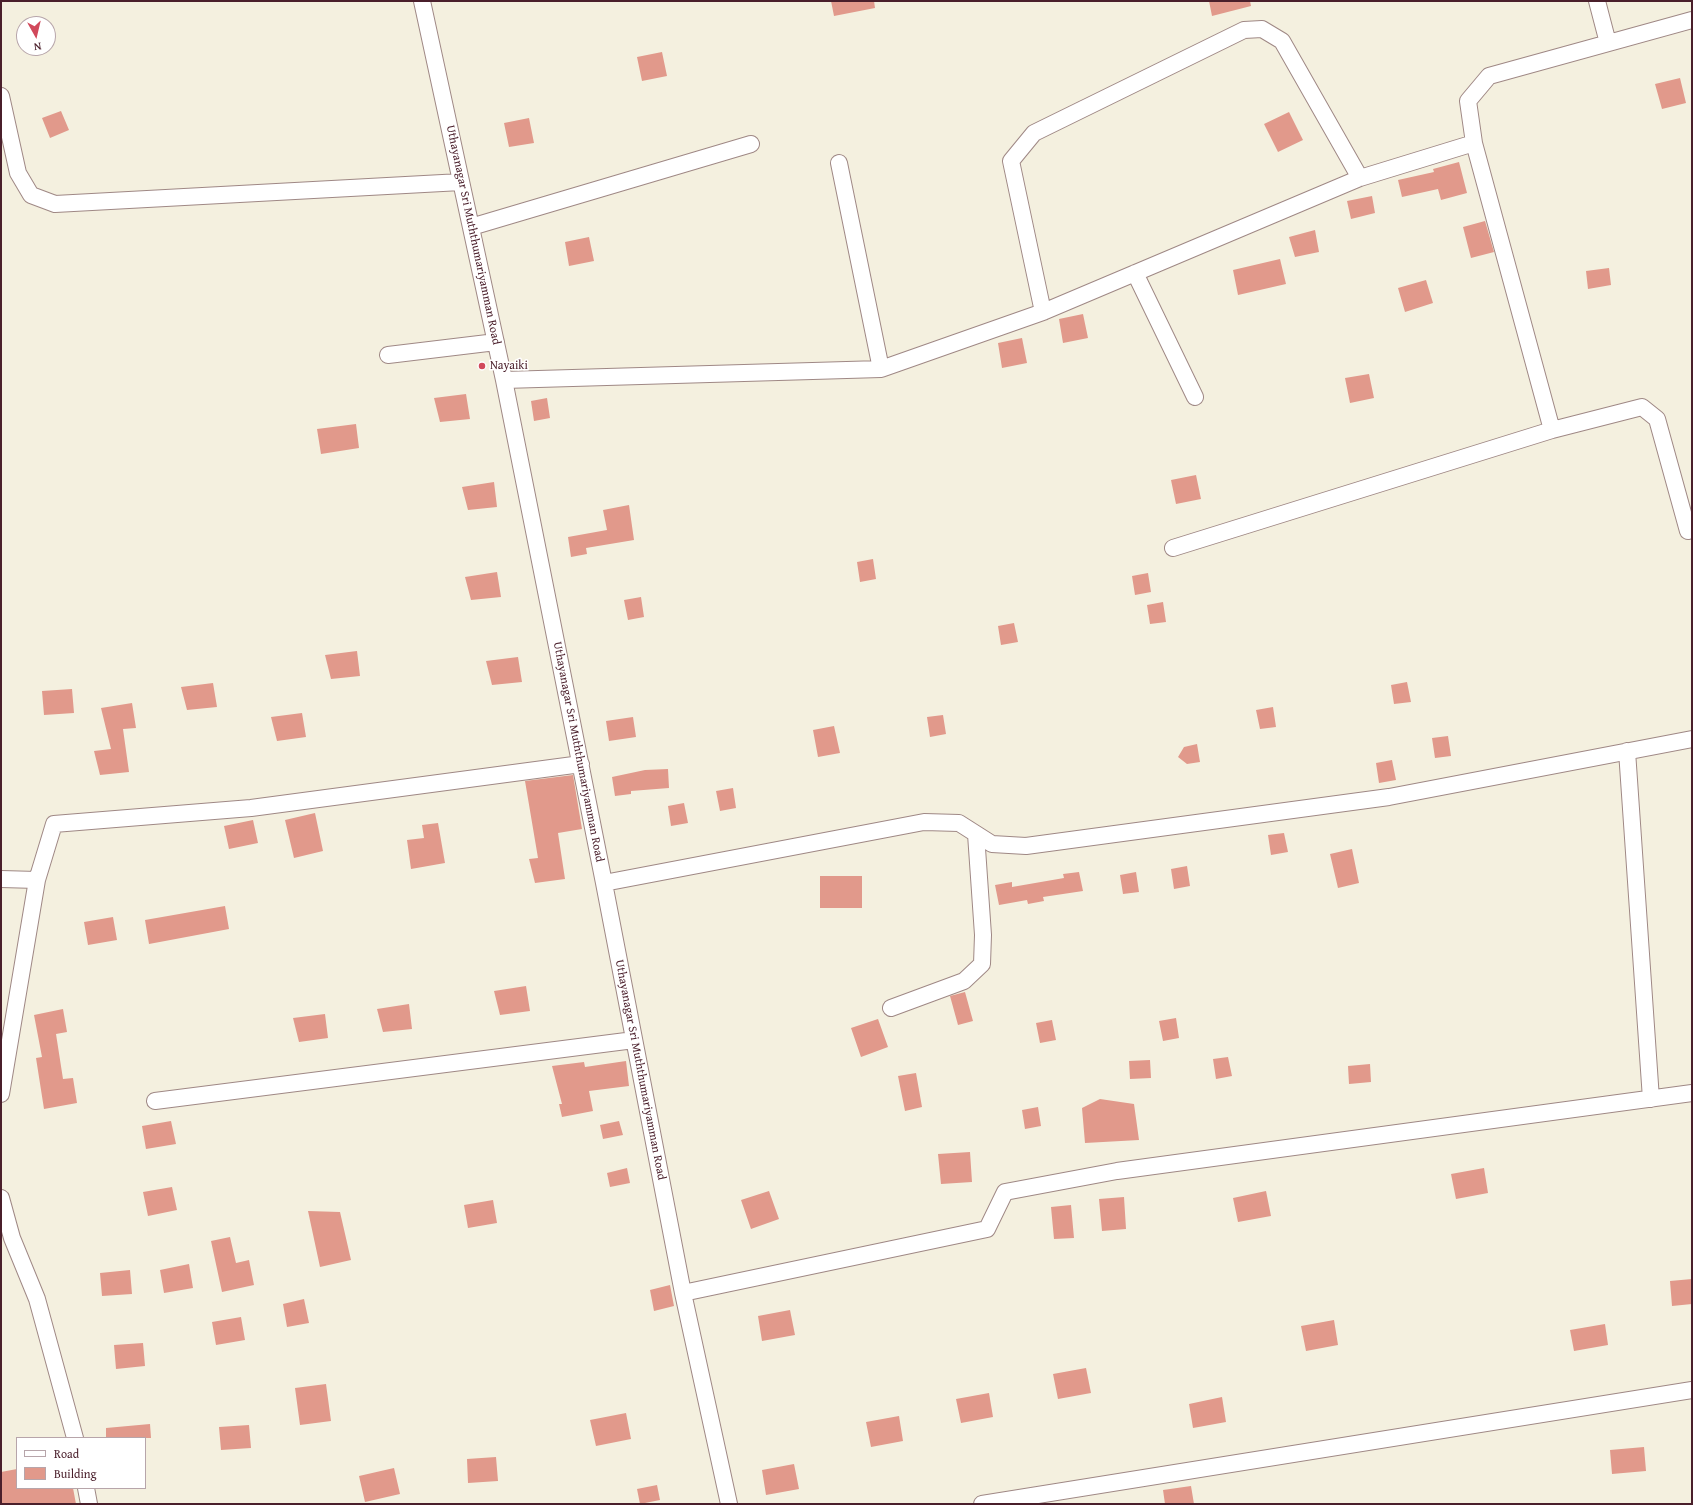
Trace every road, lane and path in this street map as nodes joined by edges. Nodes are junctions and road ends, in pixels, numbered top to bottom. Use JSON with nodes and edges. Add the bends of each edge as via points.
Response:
{"nodes":[{"id":1,"x":422,"y":1,"type":"edge"},
{"id":2,"x":1597,"y":1,"type":"edge"},
{"id":3,"x":1692,"y":20,"type":"edge"},
{"id":4,"x":1608,"y":43,"type":"junction"},
{"id":5,"x":1,"y":96,"type":"edge"},
{"id":6,"x":1474,"y":143,"type":"junction"},
{"id":7,"x":751,"y":144,"type":"dead end"},
{"id":8,"x":839,"y":163,"type":"dead end"},
{"id":9,"x":1360,"y":178,"type":"junction"},
{"id":10,"x":461,"y":182,"type":"junction"},
{"id":11,"x":471,"y":227,"type":"junction"},
{"id":12,"x":1135,"y":273,"type":"junction"},
{"id":13,"x":1042,"y":312,"type":"junction"},
{"id":14,"x":496,"y":342,"type":"junction"},
{"id":15,"x":388,"y":355,"type":"dead end"},
{"id":16,"x":881,"y":369,"type":"junction"},
{"id":17,"x":504,"y":380,"type":"junction"},
{"id":18,"x":1195,"y":397,"type":"dead end"},
{"id":19,"x":1552,"y":430,"type":"junction"},
{"id":20,"x":1688,"y":532,"type":"dead end"},
{"id":21,"x":1173,"y":548,"type":"dead end"},
{"id":22,"x":1692,"y":739,"type":"edge"},
{"id":23,"x":1627,"y":751,"type":"junction"},
{"id":24,"x":581,"y":764,"type":"junction"},
{"id":25,"x":976,"y":834,"type":"junction"},
{"id":26,"x":1,"y":879,"type":"edge"},
{"id":27,"x":37,"y":880,"type":"junction"},
{"id":28,"x":604,"y":883,"type":"junction"},
{"id":29,"x":891,"y":1008,"type":"dead end"},
{"id":30,"x":634,"y":1040,"type":"junction"},
{"id":31,"x":1692,"y":1093,"type":"edge"},
{"id":32,"x":1,"y":1094,"type":"edge"},
{"id":33,"x":1651,"y":1099,"type":"junction"},
{"id":34,"x":155,"y":1101,"type":"dead end"},
{"id":35,"x":1,"y":1198,"type":"edge"},
{"id":36,"x":683,"y":1293,"type":"junction"},
{"id":37,"x":1692,"y":1390,"type":"edge"},
{"id":38,"x":75,"y":1437,"type":"edge"},
{"id":39,"x":86,"y":1489,"type":"edge"},
{"id":40,"x":90,"y":1504,"type":"edge"},
{"id":41,"x":729,"y":1504,"type":"edge"},
{"id":42,"x":982,"y":1504,"type":"edge"}],
"edges":[{"from":1,"to":10,"type":"street","name":"Uthayanagar Sri Muththumariyamman Road"},
{"from":2,"to":4,"type":"street"},
{"from":3,"to":4,"type":"street"},
{"from":4,"to":6,"type":"street","via":[[1489,76],[1468,101]]},
{"from":5,"to":10,"type":"street","via":[[18,173],[31,195],[56,204]]},
{"from":6,"to":9,"type":"street"},
{"from":6,"to":19,"type":"street"},
{"from":7,"to":11,"type":"street"},
{"from":8,"to":16,"type":"street"},
{"from":9,"to":12,"type":"street"},
{"from":9,"to":13,"type":"street","via":[[1282,41],[1262,30],[1244,30],[1034,133],[1011,161]]},
{"from":10,"to":11,"type":"street","name":"Uthayanagar Sri Muththumariyamman Road"},
{"from":11,"to":14,"type":"street","name":"Uthayanagar Sri Muththumariyamman Road"},
{"from":12,"to":13,"type":"street"},
{"from":12,"to":18,"type":"street"},
{"from":13,"to":16,"type":"street"},
{"from":14,"to":15,"type":"street"},
{"from":14,"to":17,"type":"street","name":"Uthayanagar Sri Muththumariyamman Road"},
{"from":16,"to":17,"type":"street"},
{"from":17,"to":24,"type":"street","name":"Uthayanagar Sri Muththumariyamman Road"},
{"from":19,"to":20,"type":"street","via":[[1642,407],[1657,419]]},
{"from":19,"to":21,"type":"street"},
{"from":22,"to":23,"type":"street"},
{"from":23,"to":25,"type":"street","via":[[1389,798],[1034,845],[992,844]]},
{"from":23,"to":33,"type":"street"},
{"from":24,"to":27,"type":"street","via":[[251,808],[54,824]]},
{"from":24,"to":28,"type":"street","name":"Uthayanagar Sri Muththumariyamman Road"},
{"from":25,"to":28,"type":"street","via":[[959,823],[924,822]]},
{"from":25,"to":29,"type":"street","via":[[983,935],[982,964],[964,981]]},
{"from":26,"to":27,"type":"street"},
{"from":27,"to":32,"type":"street"},
{"from":28,"to":30,"type":"street","name":"Uthayanagar Sri Muththumariyamman Road"},
{"from":30,"to":34,"type":"street"},
{"from":30,"to":36,"type":"street","name":"Uthayanagar Sri Muththumariyamman Road"},
{"from":31,"to":33,"type":"street"},
{"from":33,"to":36,"type":"street","via":[[1118,1171],[1005,1192],[987,1229]]},
{"from":35,"to":38,"type":"street","via":[[12,1238],[37,1299]]},
{"from":36,"to":41,"type":"street","name":"Uthayanagar Sri Muththumariyamman Road"},
{"from":37,"to":42,"type":"street"},
{"from":39,"to":40,"type":"street"}]}
